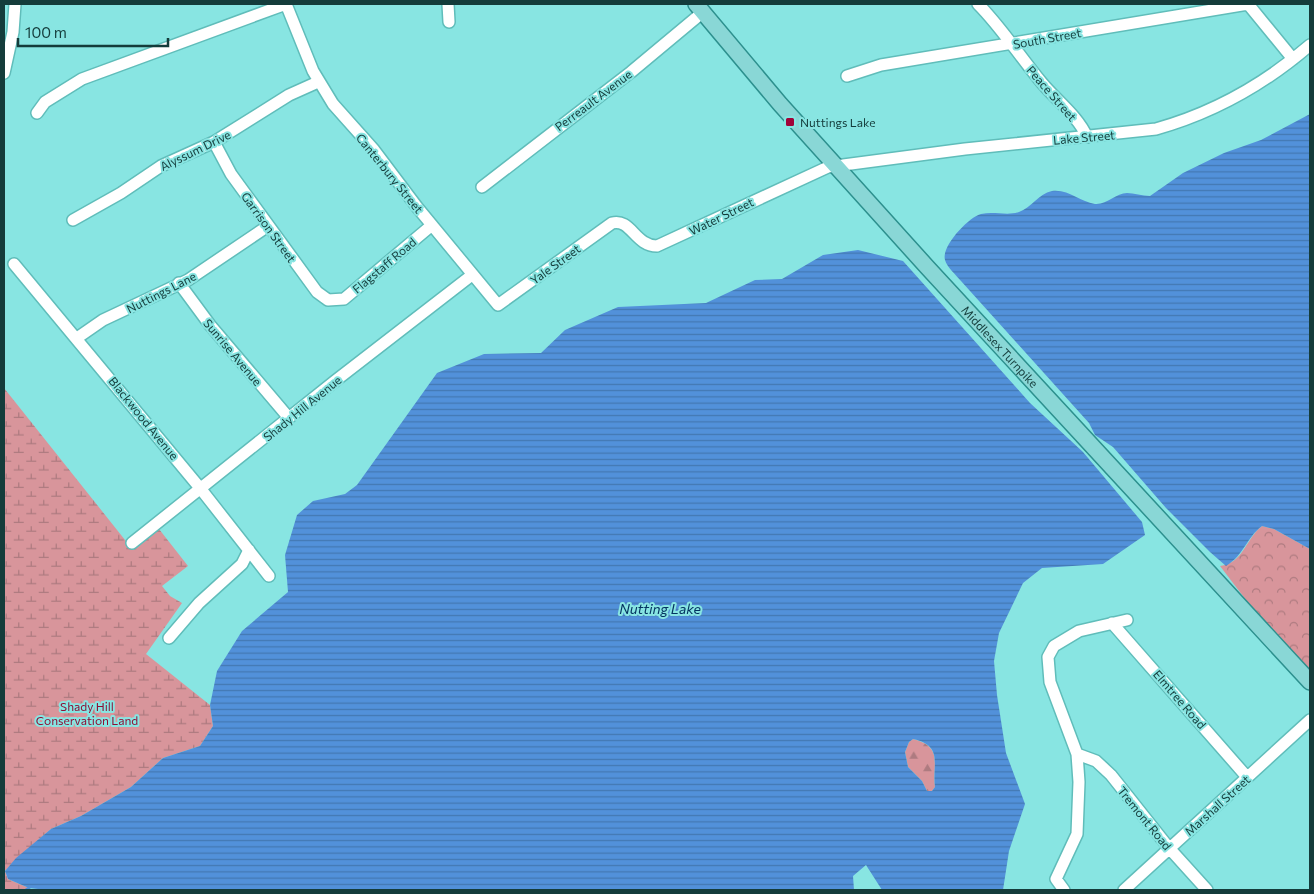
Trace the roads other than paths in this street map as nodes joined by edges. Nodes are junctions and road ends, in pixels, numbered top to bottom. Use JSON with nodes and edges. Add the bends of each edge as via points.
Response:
{"nodes":[{"id":1,"x":15,"y":4,"type":"edge"},
{"id":2,"x":286,"y":4,"type":"edge"},
{"id":3,"x":448,"y":4,"type":"edge"},
{"id":4,"x":978,"y":4,"type":"edge"},
{"id":5,"x":1248,"y":4,"type":"edge"},
{"id":6,"x":699,"y":8,"type":"edge"},
{"id":7,"x":449,"y":22,"type":"dead end"},
{"id":8,"x":1011,"y":44,"type":"junction"},
{"id":9,"x":1310,"y":45,"type":"edge"},
{"id":10,"x":1293,"y":59,"type":"junction"},
{"id":11,"x":4,"y":73,"type":"edge"},
{"id":12,"x":847,"y":76,"type":"dead end"},
{"id":13,"x":318,"y":82,"type":"junction"},
{"id":14,"x":37,"y":113,"type":"dead end"},
{"id":15,"x":1087,"y":137,"type":"junction"},
{"id":16,"x":214,"y":142,"type":"junction"},
{"id":17,"x":835,"y":165,"type":"junction"},
{"id":18,"x":482,"y":187,"type":"dead end"},
{"id":19,"x":73,"y":220,"type":"dead end"},
{"id":20,"x":612,"y":223,"type":"joint"},
{"id":21,"x":432,"y":225,"type":"junction"},
{"id":22,"x":268,"y":226,"type":"junction"},
{"id":23,"x":14,"y":264,"type":"dead end"},
{"id":24,"x":472,"y":275,"type":"junction"},
{"id":25,"x":179,"y":283,"type":"junction"},
{"id":26,"x":334,"y":301,"type":"joint"},
{"id":27,"x":498,"y":305,"type":"joint"},
{"id":28,"x":77,"y":338,"type":"junction"},
{"id":29,"x":289,"y":418,"type":"junction"},
{"id":30,"x":200,"y":488,"type":"junction"},
{"id":31,"x":132,"y":543,"type":"dead end"},
{"id":32,"x":249,"y":550,"type":"junction"},
{"id":33,"x":269,"y":576,"type":"dead end"},
{"id":34,"x":1127,"y":620,"type":"dead end"},
{"id":35,"x":1112,"y":622,"type":"junction"},
{"id":36,"x":169,"y":638,"type":"dead end"},
{"id":37,"x":1310,"y":682,"type":"edge"},
{"id":38,"x":1310,"y":720,"type":"edge"},
{"id":39,"x":1077,"y":754,"type":"junction"},
{"id":40,"x":1247,"y":777,"type":"junction"},
{"id":41,"x":1169,"y":848,"type":"junction"},
{"id":42,"x":1064,"y":890,"type":"edge"},
{"id":43,"x":1124,"y":890,"type":"edge"},
{"id":44,"x":1207,"y":890,"type":"edge"}],
"edges":[{"from":1,"to":11,"type":"street"},
{"from":2,"to":13,"type":"street","name":"Canterbury Street"},
{"from":2,"to":14,"type":"street","via":[[82,80],[45,102]]},
{"from":3,"to":7,"type":"street"},
{"from":4,"to":8,"type":"street","name":"Peace Street"},
{"from":5,"to":8,"type":"street","name":"South Street"},
{"from":5,"to":10,"type":"street"},
{"from":6,"to":17,"type":"main road","name":"Middlesex Turnpike"},
{"from":6,"to":18,"type":"street","name":"Perreault Avenue","via":[[631,72]]},
{"from":8,"to":12,"type":"street","name":"South Street","via":[[881,65]]},
{"from":8,"to":15,"type":"street","name":"Peace Street"},
{"from":9,"to":10,"type":"street","name":"Lake Street"},
{"from":10,"to":15,"type":"street","name":"Lake Street","via":[[1246,91],[1178,122],[1146,131]]},
{"from":13,"to":16,"type":"street","name":"Alyssum Drive","via":[[289,95]]},
{"from":13,"to":21,"type":"street","name":"Canterbury Street"},
{"from":15,"to":17,"type":"street","name":"Lake Street"},
{"from":16,"to":19,"type":"street","name":"Alyssum Drive","via":[[161,166]]},
{"from":16,"to":22,"type":"street","name":"Garrison Street","via":[[231,174]]},
{"from":17,"to":20,"type":"street","name":"Water Street","via":[[662,245],[645,244],[626,224]]},
{"from":17,"to":37,"type":"main road","name":"Middlesex Turnpike"},
{"from":20,"to":27,"type":"street","name":"Yale Street"},
{"from":21,"to":24,"type":"street","name":"Canterbury Street"},
{"from":21,"to":26,"type":"street","name":"Flagstaff Road","via":[[361,286],[344,299]]},
{"from":22,"to":25,"type":"street","name":"Nuttings Lane"},
{"from":22,"to":26,"type":"street","name":"Garrison Street","via":[[317,292]]},
{"from":23,"to":28,"type":"street","name":"Blackwood Avenue"},
{"from":24,"to":27,"type":"street","name":"Canterbury Street"},
{"from":24,"to":29,"type":"street","name":"Shady Hill Avenue"},
{"from":25,"to":28,"type":"street","name":"Nuttings Lane","via":[[103,320]]},
{"from":25,"to":29,"type":"street","name":"Sunrise Avenue"},
{"from":28,"to":30,"type":"street","name":"Blackwood Avenue"},
{"from":29,"to":30,"type":"street","name":"Shady Hill Avenue"},
{"from":30,"to":31,"type":"street","name":"Shady Hill Avenue"},
{"from":30,"to":32,"type":"street","name":"Blackwood Avenue"},
{"from":32,"to":33,"type":"street","name":"Blackwood Avenue"},
{"from":32,"to":36,"type":"street","via":[[242,564],[199,603]]},
{"from":34,"to":35,"type":"street"},
{"from":35,"to":39,"type":"street","via":[[1079,631],[1054,646],[1048,656],[1050,682]]},
{"from":35,"to":40,"type":"street","name":"Elmtree Road"},
{"from":38,"to":40,"type":"street","name":"Marshall Street"},
{"from":39,"to":41,"type":"street","name":"Tremont Road","via":[[1096,761],[1110,775]]},
{"from":39,"to":42,"type":"street","via":[[1078,829],[1056,879]]},
{"from":40,"to":41,"type":"street","name":"Marshall Street"},
{"from":41,"to":43,"type":"street","name":"Marshall Street"},
{"from":41,"to":44,"type":"street","name":"Tremont Road"}]}
